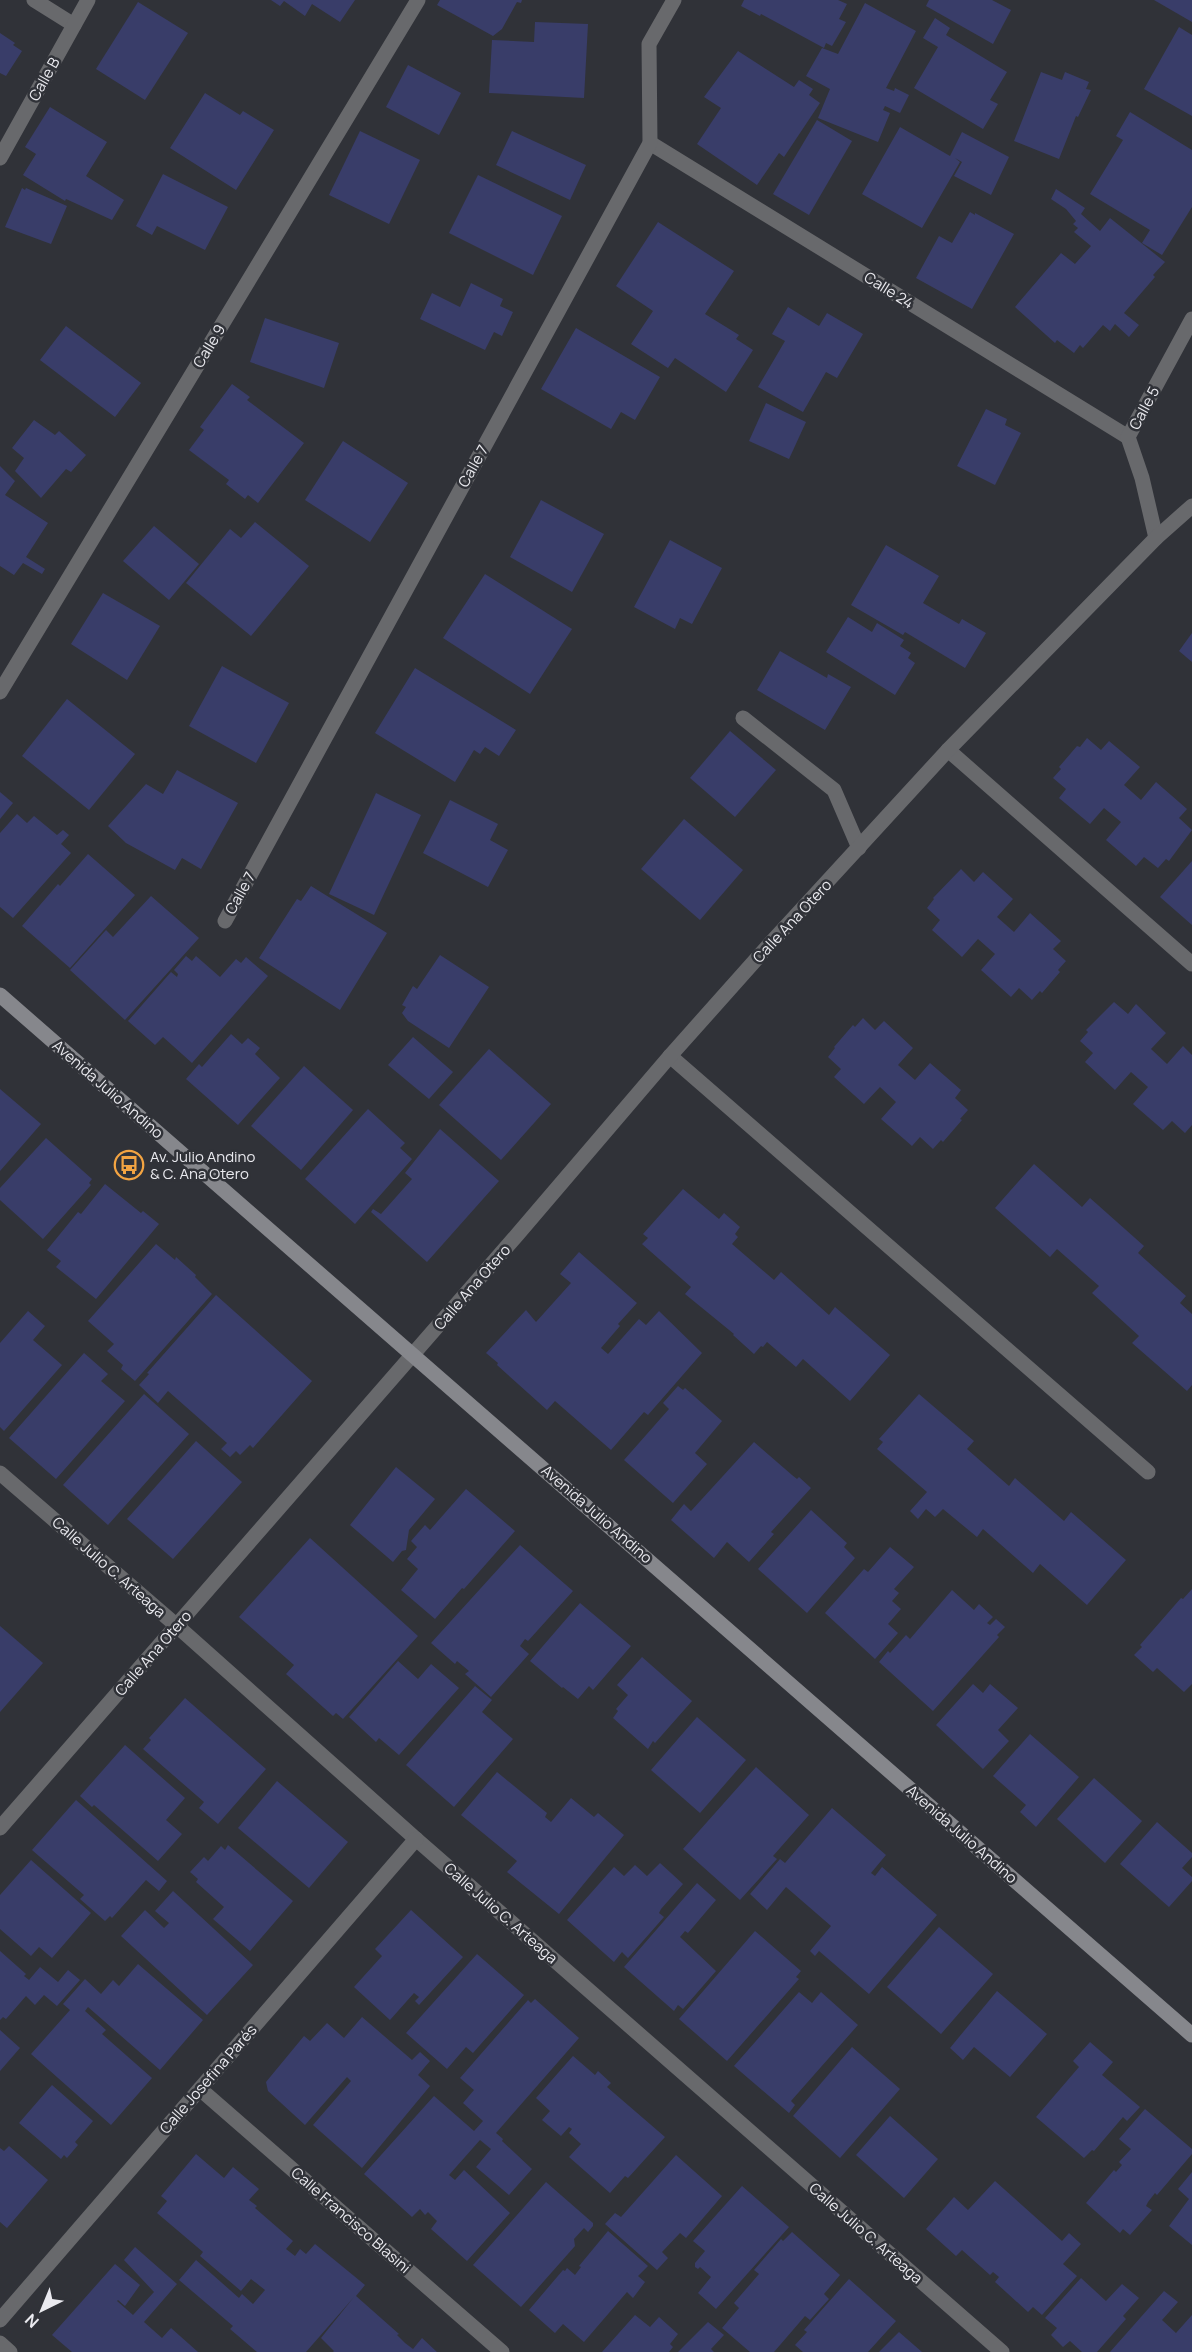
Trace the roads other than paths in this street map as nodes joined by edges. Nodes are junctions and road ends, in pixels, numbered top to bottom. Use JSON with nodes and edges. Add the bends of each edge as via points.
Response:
{"nodes":[{"id":1,"x":34,"y":0,"type":"edge"},
{"id":2,"x":88,"y":0,"type":"edge"},
{"id":3,"x":418,"y":0,"type":"edge"},
{"id":4,"x":674,"y":0,"type":"edge"},
{"id":5,"x":74,"y":25,"type":"junction"},
{"id":6,"x":650,"y":143,"type":"junction"},
{"id":7,"x":0,"y":158,"type":"edge"},
{"id":8,"x":1192,"y":319,"type":"edge"},
{"id":9,"x":1128,"y":437,"type":"junction"},
{"id":10,"x":1192,"y":506,"type":"edge"},
{"id":11,"x":1156,"y":538,"type":"junction"},
{"id":12,"x":0,"y":692,"type":"edge"},
{"id":13,"x":744,"y":718,"type":"dead end"},
{"id":14,"x":948,"y":750,"type":"junction"},
{"id":15,"x":859,"y":848,"type":"junction"},
{"id":16,"x":225,"y":921,"type":"dead end"},
{"id":17,"x":1192,"y":964,"type":"edge"},
{"id":18,"x":0,"y":995,"type":"edge"},
{"id":19,"x":670,"y":1056,"type":"junction"},
{"id":20,"x":413,"y":1354,"type":"junction"},
{"id":21,"x":1149,"y":1472,"type":"dead end"},
{"id":22,"x":0,"y":1473,"type":"edge"},
{"id":23,"x":177,"y":1626,"type":"junction"},
{"id":24,"x":0,"y":1828,"type":"edge"},
{"id":25,"x":416,"y":1839,"type":"junction"},
{"id":26,"x":1192,"y":2035,"type":"edge"},
{"id":27,"x":200,"y":2089,"type":"junction"},
{"id":28,"x":0,"y":2320,"type":"edge"},
{"id":29,"x":0,"y":2343,"type":"edge"},
{"id":30,"x":10,"y":2352,"type":"edge"},
{"id":31,"x":502,"y":2352,"type":"edge"},
{"id":32,"x":1002,"y":2352,"type":"edge"}],
"edges":[{"from":1,"to":5,"type":"street"},
{"from":2,"to":5,"type":"street","name":"Calle B"},
{"from":3,"to":12,"type":"street","name":"Calle 9"},
{"from":4,"to":6,"type":"street","name":"Calle 7","via":[[649,44]]},
{"from":5,"to":7,"type":"street","name":"Calle B"},
{"from":6,"to":9,"type":"street","name":"Calle 24"},
{"from":6,"to":16,"type":"street","name":"Calle 7"},
{"from":8,"to":9,"type":"street","name":"Calle 5"},
{"from":9,"to":11,"type":"street","name":"Calle 5"},
{"from":10,"to":11,"type":"street","name":"Calle Ana Otero"},
{"from":11,"to":14,"type":"street","name":"Calle Ana Otero"},
{"from":13,"to":15,"type":"street","via":[[834,790]]},
{"from":14,"to":15,"type":"street","name":"Calle Ana Otero"},
{"from":14,"to":17,"type":"street"},
{"from":15,"to":19,"type":"street","name":"Calle Ana Otero"},
{"from":18,"to":20,"type":"street","name":"Avenida Julio Andino"},
{"from":19,"to":20,"type":"street","name":"Calle Ana Otero"},
{"from":19,"to":21,"type":"street"},
{"from":20,"to":23,"type":"street","name":"Calle Ana Otero"},
{"from":20,"to":26,"type":"street","name":"Avenida Julio Andino"},
{"from":22,"to":23,"type":"street","name":"Calle Julio C. Arteaga"},
{"from":23,"to":24,"type":"street","name":"Calle Ana Otero"},
{"from":23,"to":25,"type":"street","name":"Calle Julio C. Arteaga"},
{"from":25,"to":27,"type":"street","name":"Calle Josefina Parés"},
{"from":25,"to":32,"type":"street","name":"Calle Julio C. Arteaga"},
{"from":27,"to":28,"type":"street","name":"Calle Josefina Parés"},
{"from":27,"to":31,"type":"street","name":"Calle Francisco Blasini"},
{"from":29,"to":30,"type":"street"}]}
